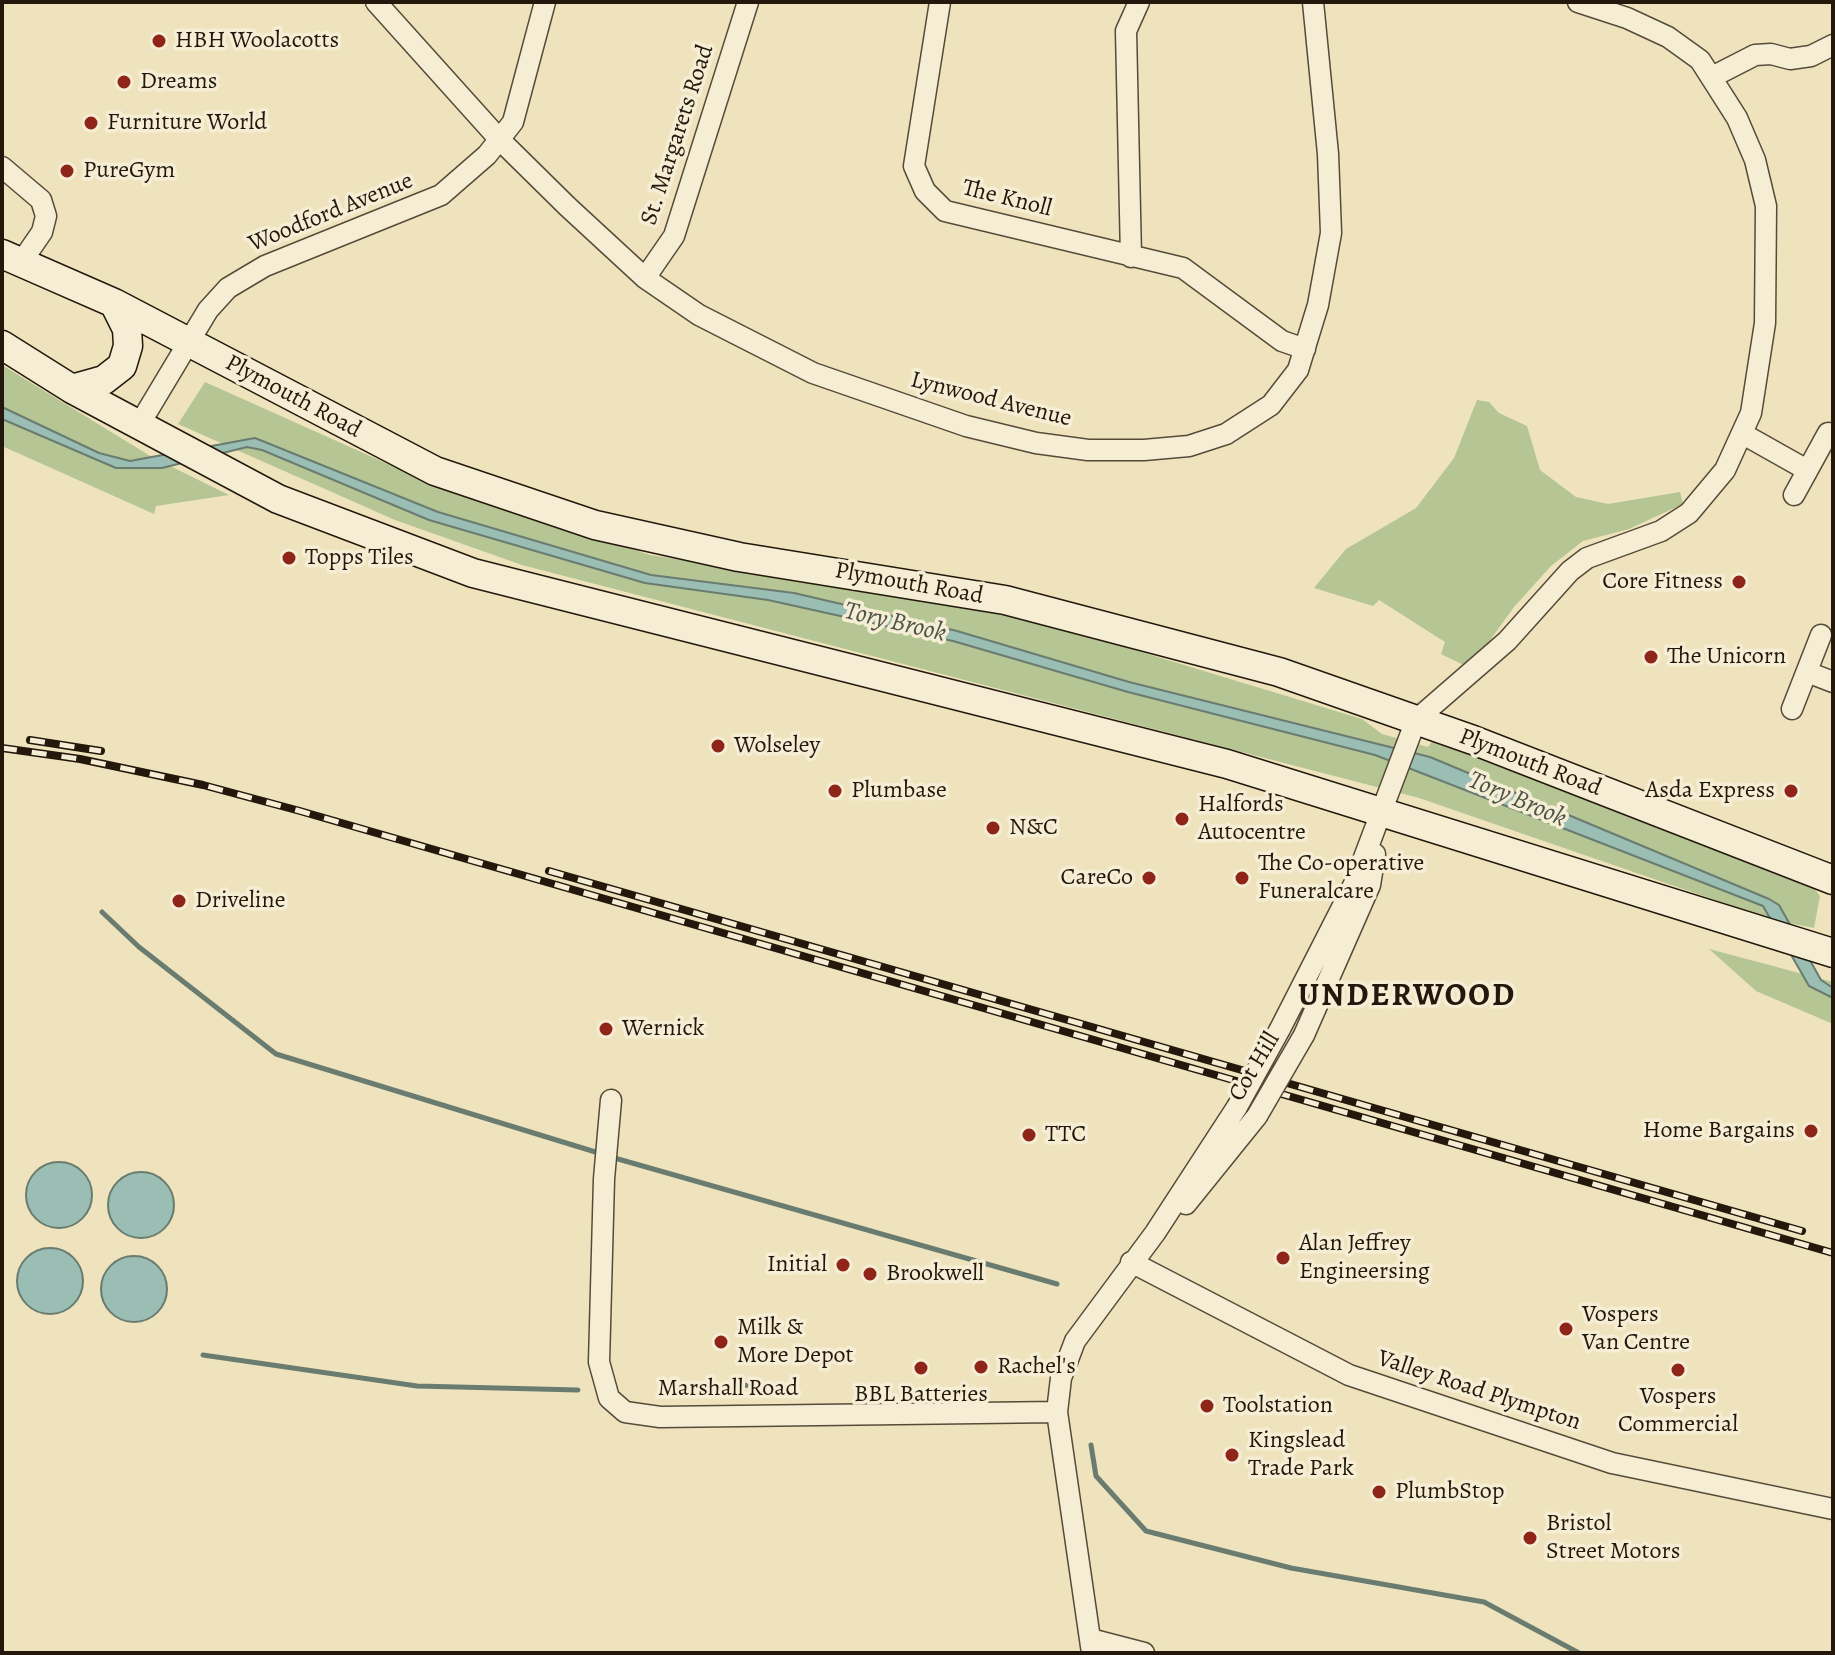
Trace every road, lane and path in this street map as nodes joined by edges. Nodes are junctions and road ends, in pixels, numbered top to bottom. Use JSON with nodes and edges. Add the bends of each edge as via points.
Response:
{"nodes":[{"id":1,"x":376,"y":2,"type":"edge"},
{"id":2,"x":545,"y":2,"type":"edge"},
{"id":3,"x":748,"y":2,"type":"edge"},
{"id":4,"x":940,"y":2,"type":"edge"},
{"id":5,"x":1313,"y":2,"type":"edge"},
{"id":6,"x":1578,"y":2,"type":"edge"},
{"id":7,"x":1133,"y":3,"type":"edge"},
{"id":8,"x":1630,"y":10,"type":"edge"},
{"id":9,"x":1833,"y":45,"type":"edge"},
{"id":10,"x":1712,"y":77,"type":"junction"},
{"id":11,"x":500,"y":140,"type":"junction"},
{"id":12,"x":2,"y":167,"type":"edge"},
{"id":13,"x":1131,"y":257,"type":"junction"},
{"id":14,"x":12,"y":258,"type":"edge"},
{"id":15,"x":645,"y":278,"type":"junction"},
{"id":16,"x":114,"y":303,"type":"junction"},
{"id":17,"x":188,"y":341,"type":"junction"},
{"id":18,"x":2,"y":345,"type":"edge"},
{"id":19,"x":1305,"y":349,"type":"junction"},
{"id":20,"x":72,"y":389,"type":"junction"},
{"id":21,"x":139,"y":425,"type":"junction"},
{"id":22,"x":1828,"y":433,"type":"dead end"},
{"id":23,"x":1743,"y":434,"type":"junction"},
{"id":24,"x":1807,"y":470,"type":"junction"},
{"id":25,"x":1794,"y":495,"type":"dead end"},
{"id":26,"x":1821,"y":635,"type":"dead end"},
{"id":27,"x":1807,"y":672,"type":"junction"},
{"id":28,"x":1833,"y":682,"type":"edge"},
{"id":29,"x":1792,"y":709,"type":"dead end"},
{"id":30,"x":1412,"y":733,"type":"junction"},
{"id":31,"x":1383,"y":811,"type":"junction"},
{"id":32,"x":1833,"y":880,"type":"edge"},
{"id":33,"x":1820,"y":949,"type":"edge"},
{"id":34,"x":611,"y":1100,"type":"dead end"},
{"id":35,"x":1155,"y":1233,"type":"junction"},
{"id":36,"x":1131,"y":1262,"type":"junction"},
{"id":37,"x":1057,"y":1412,"type":"junction"},
{"id":38,"x":1833,"y":1509,"type":"edge"},
{"id":39,"x":1091,"y":1646,"type":"edge"},
{"id":40,"x":1144,"y":1653,"type":"edge"}],
"edges":[{"from":1,"to":11,"type":"street","name":"Lynwood Avenue"},
{"from":2,"to":11,"type":"street","name":"Woodford Avenue","via":[[513,122]]},
{"from":3,"to":15,"type":"street","name":"St. Margarets Road","via":[[674,236]]},
{"from":4,"to":13,"type":"street","name":"The Knoll","via":[[914,166],[925,191],[945,211]]},
{"from":5,"to":19,"type":"street","name":"Lynwood Avenue","via":[[1331,233]]},
{"from":6,"to":8,"type":"street"},
{"from":7,"to":13,"type":"street","via":[[1126,31]]},
{"from":8,"to":10,"type":"street","via":[[1690,52]]},
{"from":9,"to":10,"type":"street","via":[[1790,59],[1755,55]]},
{"from":10,"to":23,"type":"street","via":[[1755,160],[1766,206],[1765,323],[1758,387]]},
{"from":11,"to":15,"type":"street","name":"Lynwood Avenue"},
{"from":11,"to":17,"type":"street","name":"Woodford Avenue","via":[[441,195],[265,266],[228,288]]},
{"from":12,"to":14,"type":"street","via":[[41,200],[46,216],[42,232]]},
{"from":13,"to":19,"type":"street","name":"The Knoll","via":[[1183,268],[1282,341]]},
{"from":14,"to":16,"type":"main road","name":"Plymouth Road"},
{"from":15,"to":19,"type":"street","name":"Lynwood Avenue","via":[[699,315],[813,373],[966,426],[1088,450],[1189,446],[1226,434],[1271,405],[1288,387]]},
{"from":16,"to":17,"type":"main road","name":"Plymouth Road"},
{"from":16,"to":20,"type":"main road","via":[[127,329],[122,366],[104,380]]},
{"from":17,"to":21,"type":"street","name":"Woodford Avenue"},
{"from":17,"to":30,"type":"main road","name":"Plymouth Road","via":[[435,471],[595,525],[739,557],[1005,600],[1279,672]]},
{"from":18,"to":20,"type":"main road"},
{"from":20,"to":21,"type":"main road"},
{"from":21,"to":31,"type":"main road","via":[[278,499],[473,573],[1227,764]]},
{"from":22,"to":24,"type":"street"},
{"from":23,"to":24,"type":"street"},
{"from":23,"to":30,"type":"street","via":[[1725,470],[1689,513],[1661,531],[1578,565]]},
{"from":24,"to":25,"type":"street"},
{"from":26,"to":27,"type":"street"},
{"from":27,"to":28,"type":"street"},
{"from":27,"to":29,"type":"street"},
{"from":30,"to":31,"type":"street","name":"Cot Hill"},
{"from":30,"to":32,"type":"main road","name":"Plymouth Road"},
{"from":31,"to":33,"type":"main road"},
{"from":31,"to":35,"type":"street","name":"Cot Hill","bridge":true,"via":[[1354,884],[1280,1029],[1237,1107]]},
{"from":31,"to":35,"type":"street","name":"Cot Hill","bridge":true,"via":[[1370,885],[1304,1035],[1257,1116],[1189,1201]]},
{"from":34,"to":37,"type":"street","name":"Marshall Road","via":[[599,1362],[609,1398],[625,1412],[660,1417]]},
{"from":35,"to":36,"type":"street","name":"Cot Hill"},
{"from":36,"to":37,"type":"street","name":"Cot Hill","via":[[1075,1341],[1061,1378]]},
{"from":36,"to":38,"type":"street","name":"Valley Road Plympton","via":[[1349,1375],[1612,1463]]},
{"from":37,"to":39,"type":"street","name":"Cot Hill"},
{"from":39,"to":40,"type":"street"}]}
